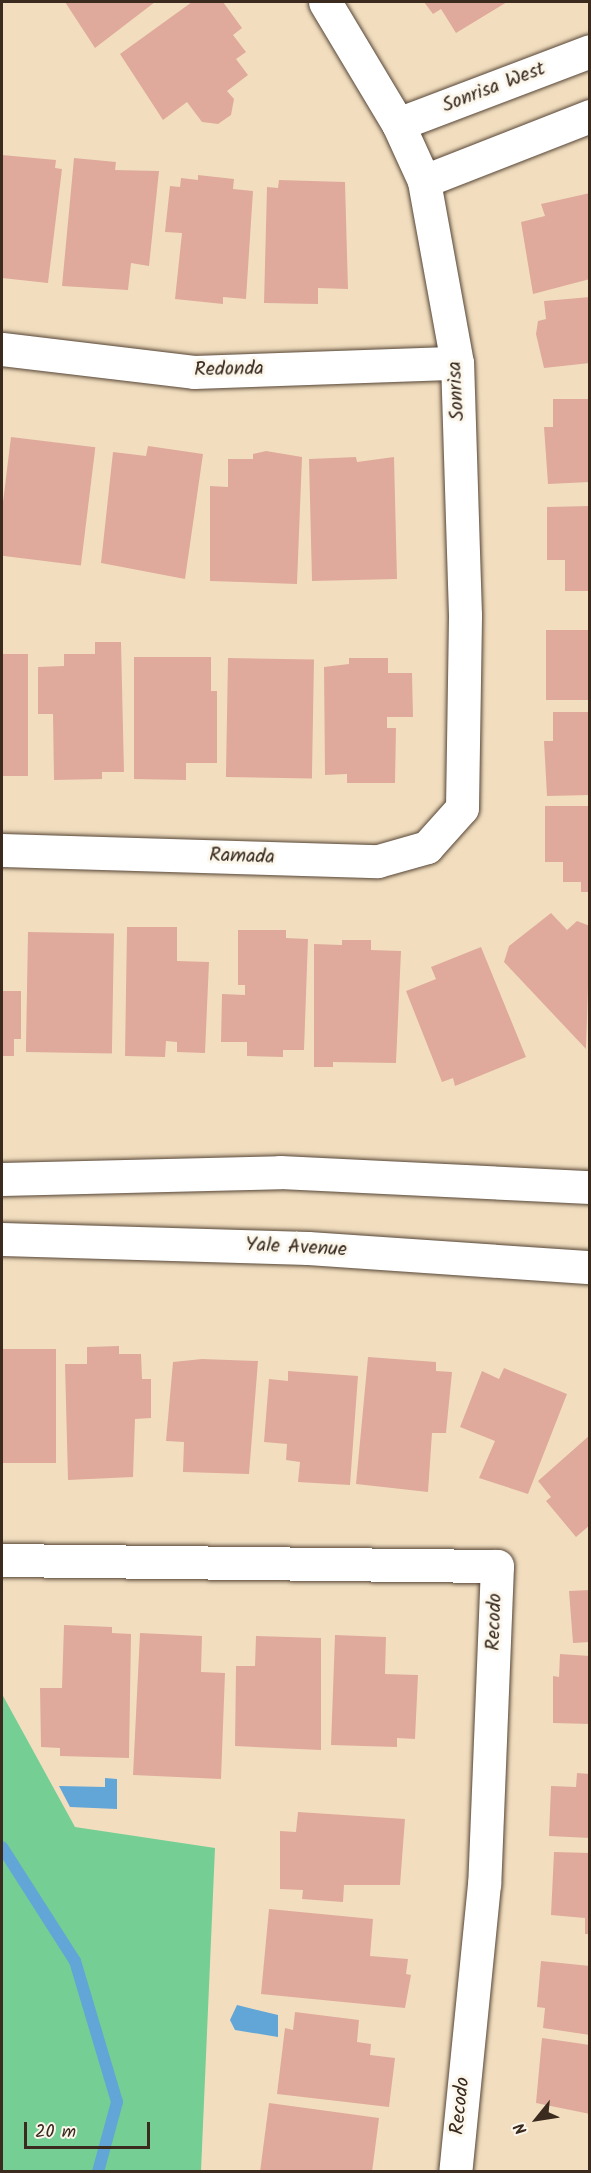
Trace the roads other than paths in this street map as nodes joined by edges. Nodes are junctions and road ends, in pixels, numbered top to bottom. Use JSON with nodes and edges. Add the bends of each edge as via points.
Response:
{"nodes":[{"id":1,"x":325,"y":2,"type":"edge"},
{"id":2,"x":590,"y":51,"type":"edge"},
{"id":3,"x":590,"y":117,"type":"edge"},
{"id":4,"x":398,"y":124,"type":"junction"},
{"id":5,"x":424,"y":181,"type":"junction"},
{"id":6,"x":2,"y":349,"type":"edge"},
{"id":7,"x":457,"y":363,"type":"junction"},
{"id":8,"x":462,"y":808,"type":"joint"},
{"id":9,"x":2,"y":850,"type":"edge"},
{"id":10,"x":2,"y":1179,"type":"edge"},
{"id":11,"x":590,"y":1187,"type":"edge"},
{"id":12,"x":2,"y":1239,"type":"edge"},
{"id":13,"x":590,"y":1267,"type":"edge"},
{"id":14,"x":2,"y":1560,"type":"edge"},
{"id":15,"x":455,"y":2172,"type":"edge"}],
"edges":[{"from":1,"to":4,"type":"street","name":"Sonrisa"},
{"from":2,"to":4,"type":"street","name":"Sonrisa West"},
{"from":3,"to":5,"type":"street"},
{"from":4,"to":5,"type":"street","name":"Sonrisa"},
{"from":5,"to":7,"type":"street","name":"Sonrisa"},
{"from":6,"to":7,"type":"street","name":"Redonda","via":[[194,372]]},
{"from":7,"to":8,"type":"street","name":"Sonrisa","via":[[465,615]]},
{"from":8,"to":9,"type":"street","name":"Ramada","via":[[427,847],[378,861]]},
{"from":10,"to":11,"type":"street","via":[[280,1172]]},
{"from":12,"to":13,"type":"street","name":"Yale Avenue","via":[[284,1247]]},
{"from":14,"to":15,"type":"street","name":"Recodo","via":[[497,1566],[484,1884]]}]}
